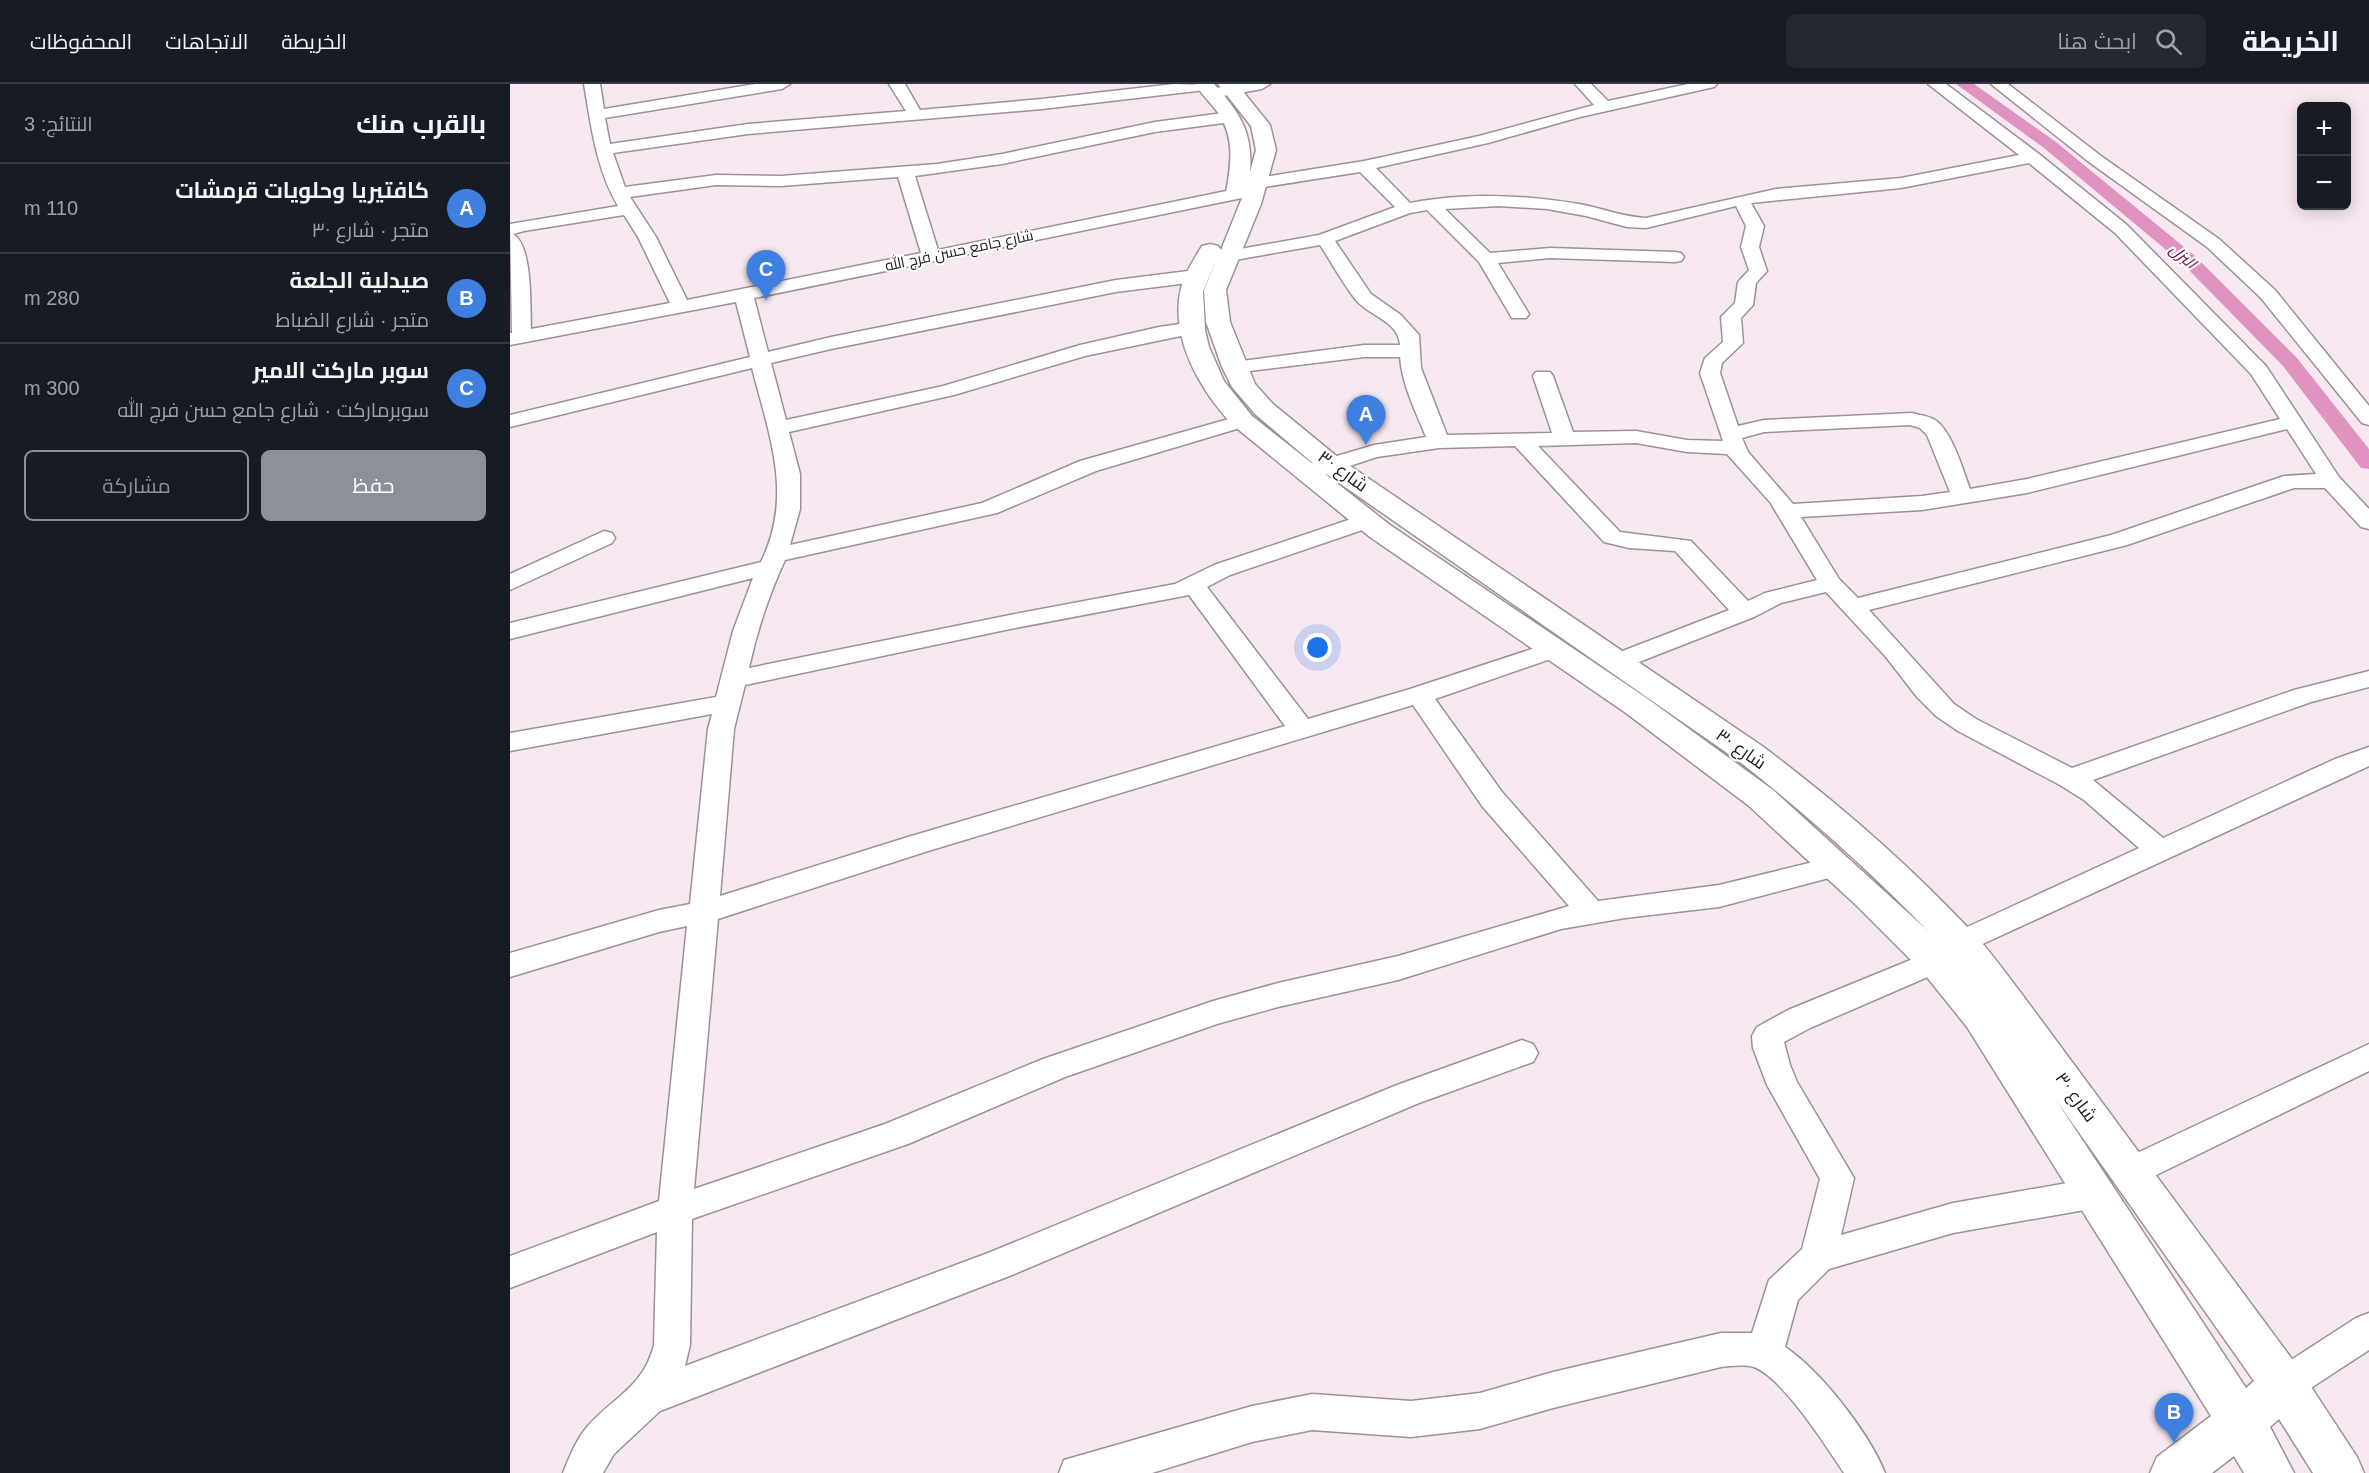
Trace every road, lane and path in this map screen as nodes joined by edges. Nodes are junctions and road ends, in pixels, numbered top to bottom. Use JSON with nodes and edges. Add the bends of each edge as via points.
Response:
{"nodes":[{"id":1,"x":592,"y":84,"type":"edge"},
{"id":2,"x":782,"y":84,"type":"edge"},
{"id":3,"x":897,"y":84,"type":"edge"},
{"id":4,"x":1111,"y":84,"type":"edge"},
{"id":5,"x":1583,"y":84,"type":"edge"},
{"id":6,"x":1707,"y":84,"type":"edge"},
{"id":7,"x":1936,"y":84,"type":"edge"},
{"id":8,"x":1999,"y":84,"type":"edge"},
{"id":9,"x":1225,"y":91,"type":"edge"},
{"id":10,"x":1123,"y":95,"type":"junction"},
{"id":11,"x":1605,"y":107,"type":"junction"},
{"id":12,"x":596,"y":115,"type":"junction"},
{"id":13,"x":916,"y":115,"type":"junction"},
{"id":14,"x":604,"y":150,"type":"junction"},
{"id":15,"x":2033,"y":158,"type":"junction"},
{"id":16,"x":1364,"y":166,"type":"junction"},
{"id":17,"x":906,"y":172,"type":"junction"},
{"id":18,"x":1247,"y":188,"type":"junction"},
{"id":19,"x":619,"y":193,"type":"junction"},
{"id":20,"x":1741,"y":200,"type":"junction"},
{"id":21,"x":1431,"y":204,"type":"junction"},
{"id":22,"x":630,"y":209,"type":"junction"},
{"id":23,"x":1406,"y":209,"type":"junction"},
{"id":24,"x":510,"y":230,"type":"edge"},
{"id":25,"x":510,"y":238,"type":"edge"},
{"id":26,"x":1325,"y":239,"type":"junction"},
{"id":27,"x":931,"y":255,"type":"junction"},
{"id":28,"x":1229,"y":256,"type":"junction"},
{"id":29,"x":1675,"y":257,"type":"dead end"},
{"id":30,"x":1486,"y":260,"type":"junction"},
{"id":31,"x":1196,"y":276,"type":"junction"},
{"id":32,"x":744,"y":295,"type":"junction"},
{"id":33,"x":681,"y":306,"type":"junction"},
{"id":34,"x":1519,"y":314,"type":"dead end"},
{"id":35,"x":1193,"y":328,"type":"junction"},
{"id":36,"x":516,"y":337,"type":"edge"},
{"id":37,"x":1410,"y":351,"type":"junction"},
{"id":38,"x":760,"y":359,"type":"junction"},
{"id":39,"x":1234,"y":367,"type":"junction"},
{"id":40,"x":1543,"y":376,"type":"dead end"},
{"id":41,"x":2369,"y":419,"type":"edge"},
{"id":42,"x":510,"y":421,"type":"edge"},
{"id":43,"x":1243,"y":421,"type":"junction"},
{"id":44,"x":2292,"y":422,"type":"junction"},
{"id":45,"x":777,"y":428,"type":"junction"},
{"id":46,"x":1564,"y":438,"type":"junction"},
{"id":47,"x":1521,"y":440,"type":"junction"},
{"id":48,"x":1733,"y":441,"type":"junction"},
{"id":49,"x":1439,"y":442,"type":"junction"},
{"id":50,"x":1319,"y":468,"type":"junction"},
{"id":51,"x":2331,"y":481,"type":"junction"},
{"id":52,"x":1963,"y":497,"type":"junction"},
{"id":53,"x":1787,"y":511,"type":"junction"},
{"id":54,"x":1366,"y":520,"type":"junction"},
{"id":55,"x":2369,"y":522,"type":"edge"},
{"id":56,"x":604,"y":538,"type":"dead end"},
{"id":57,"x":772,"y":561,"type":"junction"},
{"id":58,"x":510,"y":583,"type":"edge"},
{"id":59,"x":1831,"y":584,"type":"junction"},
{"id":60,"x":1194,"y":585,"type":"junction"},
{"id":61,"x":1851,"y":607,"type":"junction"},
{"id":62,"x":1745,"y":612,"type":"junction"},
{"id":63,"x":510,"y":631,"type":"edge"},
{"id":64,"x":1553,"y":650,"type":"junction"},
{"id":65,"x":1616,"y":663,"type":"junction"},
{"id":66,"x":2369,"y":680,"type":"edge"},
{"id":67,"x":731,"y":691,"type":"junction"},
{"id":68,"x":1419,"y":695,"type":"junction"},
{"id":69,"x":1301,"y":729,"type":"junction"},
{"id":70,"x":510,"y":742,"type":"edge"},
{"id":71,"x":2369,"y":756,"type":"edge"},
{"id":72,"x":1738,"y":762,"type":"junction"},
{"id":73,"x":2070,"y":778,"type":"junction"},
{"id":74,"x":2161,"y":852,"type":"junction"},
{"id":75,"x":1838,"y":866,"type":"junction"},
{"id":76,"x":704,"y":912,"type":"junction"},
{"id":77,"x":1591,"y":912,"type":"junction"},
{"id":78,"x":1948,"y":952,"type":"junction"},
{"id":79,"x":510,"y":965,"type":"edge"},
{"id":80,"x":1522,"y":1053,"type":"dead end"},
{"id":81,"x":2369,"y":1057,"type":"edge"},
{"id":82,"x":2130,"y":1172,"type":"junction"},
{"id":83,"x":2096,"y":1193,"type":"junction"},
{"id":84,"x":675,"y":1210,"type":"junction"},
{"id":85,"x":1818,"y":1257,"type":"junction"},
{"id":86,"x":510,"y":1272,"type":"edge"},
{"id":87,"x":2369,"y":1330,"type":"edge"},
{"id":88,"x":1766,"y":1354,"type":"junction"},
{"id":89,"x":2284,"y":1385,"type":"junction"},
{"id":90,"x":647,"y":1398,"type":"junction"},
{"id":91,"x":2241,"y":1422,"type":"junction"},
{"id":92,"x":582,"y":1473,"type":"edge"},
{"id":93,"x":1078,"y":1473,"type":"edge"},
{"id":94,"x":1866,"y":1473,"type":"edge"},
{"id":95,"x":2174,"y":1473,"type":"edge"},
{"id":96,"x":2270,"y":1473,"type":"edge"},
{"id":97,"x":2340,"y":1473,"type":"edge"}],
"edges":[{"from":1,"to":12,"type":"street"},
{"from":2,"to":12,"type":"street"},
{"from":3,"to":13,"type":"street"},
{"from":4,"to":10,"type":"street"},
{"from":5,"to":11,"type":"street"},
{"from":6,"to":11,"type":"street","name":"شارع جامع حسن فرج الله"},
{"from":7,"to":15,"type":"street"},
{"from":8,"to":41,"type":"street","via":[[2213,243],[2268,294]]},
{"from":9,"to":10,"type":"street"},
{"from":9,"to":17,"type":"street","via":[[1155,127],[973,164]]},
{"from":9,"to":18,"type":"street","name":"شارع ٣٠","via":[[1242,151]]},
{"from":10,"to":13,"type":"street"},
{"from":11,"to":16,"type":"street","name":"شارع جامع حسن فرج الله"},
{"from":12,"to":14,"type":"street"},
{"from":13,"to":14,"type":"street","via":[[748,129]]},
{"from":14,"to":19,"type":"street"},
{"from":15,"to":20,"type":"street","via":[[1901,183]]},
{"from":15,"to":44,"type":"street","via":[[2137,245],[2259,370]]},
{"from":16,"to":18,"type":"street","name":"شارع جامع حسن فرج الله"},
{"from":16,"to":23,"type":"street"},
{"from":17,"to":19,"type":"street","via":[[781,181],[716,180]]},
{"from":17,"to":27,"type":"street"},
{"from":18,"to":27,"type":"street","name":"شارع جامع حسن فرج الله"},
{"from":18,"to":28,"type":"street","name":"شارع ٣٠"},
{"from":18,"to":31,"type":"street","name":"شارع ٣٠"},
{"from":19,"to":22,"type":"street"},
{"from":20,"to":21,"type":"street","via":[[1646,223],[1547,204]]},
{"from":20,"to":48,"type":"street","via":[[1755,226],[1750,247],[1758,271],[1747,282],[1747,300],[1731,317],[1733,343],[1711,362],[1709,369]]},
{"from":21,"to":23,"type":"street"},
{"from":21,"to":30,"type":"street"},
{"from":22,"to":24,"type":"street"},
{"from":22,"to":33,"type":"street"},
{"from":23,"to":26,"type":"street"},
{"from":25,"to":36,"type":"street","via":[[518,256]]},
{"from":26,"to":28,"type":"street"},
{"from":26,"to":37,"type":"street","via":[[1364,298],[1409,335]]},
{"from":27,"to":32,"type":"street","name":"شارع جامع حسن فرج الله"},
{"from":28,"to":39,"type":"street","name":"شارع ٣٠","via":[[1215,290],[1218,322]]},
{"from":29,"to":30,"type":"street","via":[[1550,253]]},
{"from":30,"to":34,"type":"street"},
{"from":31,"to":35,"type":"street","name":"شارع ٣٠","via":[[1191,295]]},
{"from":31,"to":38,"type":"street","via":[[1039,300]]},
{"from":32,"to":33,"type":"street","name":"شارع جامع حسن فرج الله"},
{"from":32,"to":38,"type":"street"},
{"from":33,"to":36,"type":"street","name":"شارع جامع حسن فرج الله"},
{"from":35,"to":43,"type":"street","name":"شارع ٣٠","via":[[1198,350],[1217,390]]},
{"from":35,"to":45,"type":"street","via":[[1080,351],[947,392]]},
{"from":37,"to":39,"type":"street","via":[[1364,351]]},
{"from":37,"to":49,"type":"street","via":[[1419,391]]},
{"from":38,"to":42,"type":"street"},
{"from":38,"to":45,"type":"street"},
{"from":39,"to":50,"type":"street","name":"شارع ٣٠","via":[[1244,387]]},
{"from":40,"to":46,"type":"street"},
{"from":43,"to":50,"type":"street","name":"شارع ٣٠"},
{"from":43,"to":57,"type":"street","via":[[1088,466],[989,508]]},
{"from":44,"to":51,"type":"street"},
{"from":44,"to":52,"type":"street","via":[[2026,486]]},
{"from":45,"to":57,"type":"street","via":[[789,474],[789,510]]},
{"from":46,"to":47,"type":"street"},
{"from":46,"to":48,"type":"street","via":[[1636,437],[1687,446]]},
{"from":47,"to":49,"type":"street"},
{"from":47,"to":62,"type":"street","via":[[1612,537],[1683,546]]},
{"from":48,"to":52,"type":"street","via":[[1764,426],[1912,420],[1927,424],[1936,432]]},
{"from":48,"to":53,"type":"street"},
{"from":49,"to":50,"type":"street","via":[[1394,447]]},
{"from":50,"to":54,"type":"street","name":"شارع ٣٠"},
{"from":50,"to":65,"type":"street","name":"شارع ٣٠"},
{"from":51,"to":55,"type":"street"},
{"from":51,"to":61,"type":"street","via":[[2292,481],[2118,540]]},
{"from":52,"to":53,"type":"street"},
{"from":53,"to":59,"type":"street"},
{"from":54,"to":60,"type":"street","via":[[1222,570]]},
{"from":54,"to":64,"type":"street","name":"شارع ٣٠"},
{"from":56,"to":58,"type":"street"},
{"from":57,"to":63,"type":"street"},
{"from":57,"to":67,"type":"street","via":[[745,631]]},
{"from":59,"to":61,"type":"street"},
{"from":59,"to":62,"type":"street","via":[[1773,598]]},
{"from":60,"to":67,"type":"street","via":[[1154,597],[1010,622]]},
{"from":60,"to":69,"type":"street"},
{"from":61,"to":73,"type":"street","via":[[1945,710]]},
{"from":62,"to":65,"type":"street"},
{"from":64,"to":68,"type":"street"},
{"from":64,"to":72,"type":"street","name":"شارع ٣٠"},
{"from":65,"to":72,"type":"street","name":"شارع ٣٠"},
{"from":66,"to":73,"type":"street","via":[[2303,696]]},
{"from":67,"to":70,"type":"street"},
{"from":67,"to":76,"type":"street","via":[[721,729]]},
{"from":68,"to":69,"type":"street"},
{"from":68,"to":77,"type":"street","via":[[1492,799]]},
{"from":69,"to":76,"type":"street"},
{"from":71,"to":74,"type":"street"},
{"from":72,"to":75,"type":"street","name":"شارع ٣٠","via":[[1798,830]]},
{"from":72,"to":78,"type":"street","name":"شارع ٣٠","via":[[1811,800],[1912,894]]},
{"from":73,"to":74,"type":"street","via":[[2094,793]]},
{"from":74,"to":78,"type":"street"},
{"from":75,"to":77,"type":"street","via":[[1719,896]]},
{"from":75,"to":78,"type":"street","name":"شارع ٣٠"},
{"from":76,"to":79,"type":"street","via":[[648,924]]},
{"from":76,"to":84,"type":"street"},
{"from":77,"to":84,"type":"street","via":[[1398,968],[1278,995],[1156,1031],[1054,1068],[896,1134]]},
{"from":78,"to":82,"type":"street","name":"شارع ٣٠","via":[[2008,1003]]},
{"from":78,"to":83,"type":"street","name":"شارع ٣٠","via":[[1980,1016]]},
{"from":78,"to":85,"type":"street","via":[[1768,1036],[1766,1042],[1794,1110],[1837,1178]]},
{"from":80,"to":90,"type":"street","via":[[1408,1094],[1000,1264]]},
{"from":81,"to":82,"type":"street"},
{"from":82,"to":89,"type":"street","name":"شارع ٣٠"},
{"from":83,"to":85,"type":"street","via":[[1953,1218]]},
{"from":83,"to":91,"type":"street","name":"شارع ٣٠"},
{"from":84,"to":86,"type":"street"},
{"from":84,"to":90,"type":"street","via":[[672,1345],[666,1369]]},
{"from":85,"to":88,"type":"street","via":[[1782,1291]]},
{"from":87,"to":89,"type":"street"},
{"from":88,"to":93,"type":"street","via":[[1721,1350],[1480,1411],[1411,1419],[1312,1412],[1252,1424]]},
{"from":88,"to":94,"type":"street","via":[[1807,1392]]},
{"from":89,"to":91,"type":"street"},
{"from":89,"to":97,"type":"street","name":"شارع ٣٠"},
{"from":90,"to":92,"type":"street","via":[[600,1441]]},
{"from":91,"to":95,"type":"street"},
{"from":91,"to":96,"type":"street","name":"شارع ٣٠"}]}
